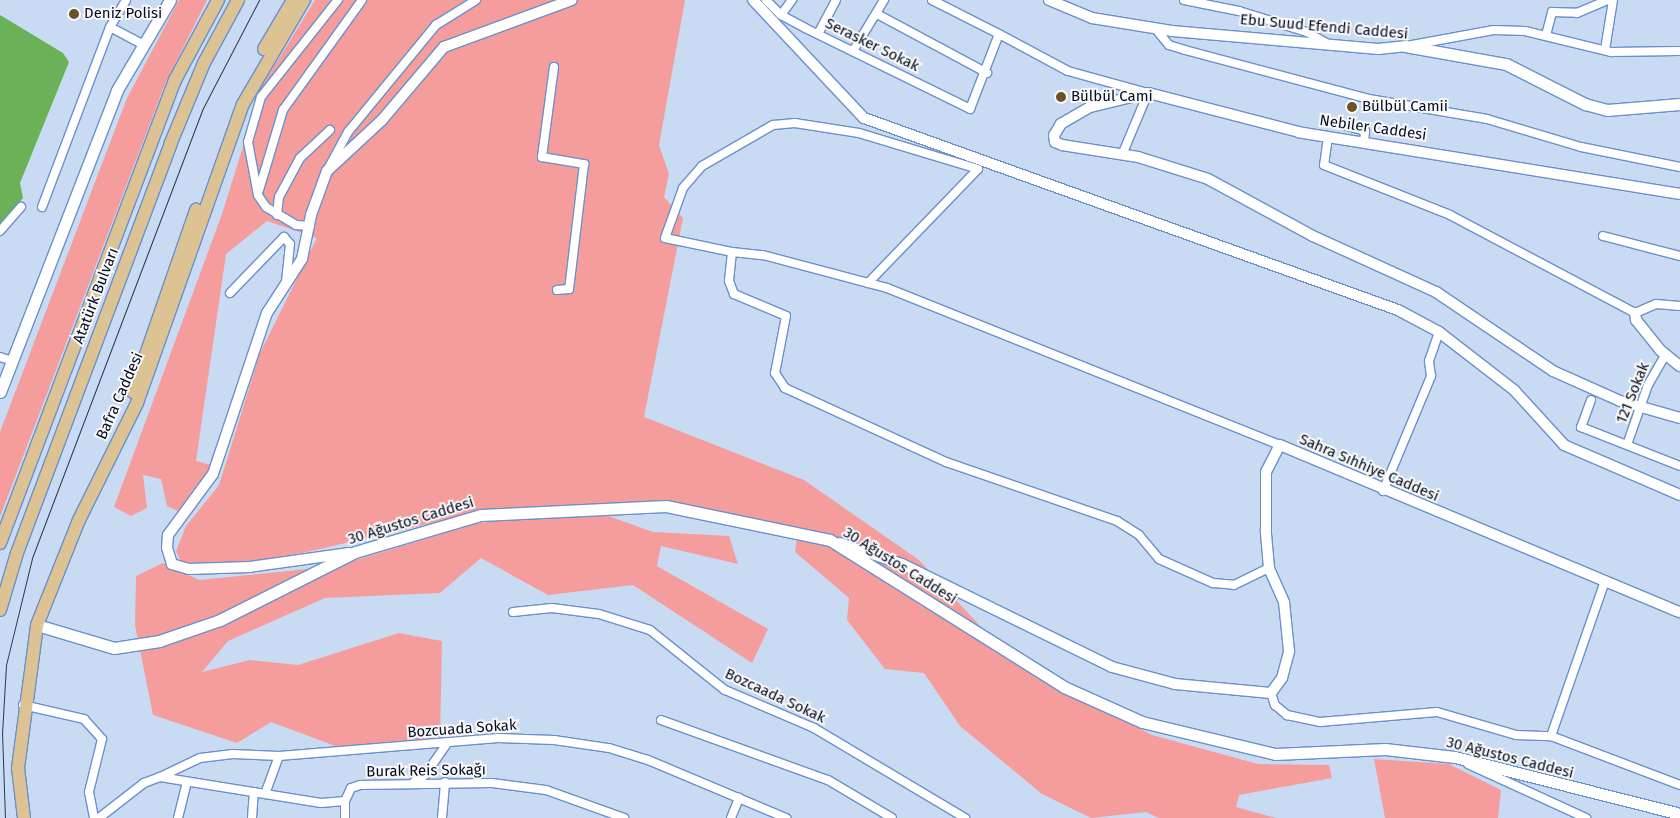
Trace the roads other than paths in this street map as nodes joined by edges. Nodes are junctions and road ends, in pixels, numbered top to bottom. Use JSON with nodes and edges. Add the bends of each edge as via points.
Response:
{"nodes":[{"id":1,"x":126,"y":0,"type":"edge"},
{"id":2,"x":170,"y":0,"type":"edge"},
{"id":3,"x":218,"y":0,"type":"edge"},
{"id":4,"x":238,"y":0,"type":"edge"},
{"id":5,"x":293,"y":0,"type":"edge"},
{"id":6,"x":304,"y":0,"type":"edge"},
{"id":7,"x":338,"y":0,"type":"edge"},
{"id":8,"x":362,"y":0,"type":"edge"},
{"id":9,"x":476,"y":0,"type":"edge"},
{"id":10,"x":572,"y":0,"type":"edge"},
{"id":11,"x":753,"y":0,"type":"edge"},
{"id":12,"x":766,"y":0,"type":"edge"},
{"id":13,"x":792,"y":0,"type":"edge"},
{"id":14,"x":836,"y":0,"type":"edge"},
{"id":15,"x":884,"y":0,"type":"edge"},
{"id":16,"x":932,"y":0,"type":"edge"},
{"id":17,"x":1049,"y":0,"type":"edge"},
{"id":18,"x":1184,"y":0,"type":"edge"},
{"id":19,"x":1613,"y":0,"type":"edge"},
{"id":20,"x":1604,"y":1,"type":"edge"},
{"id":21,"x":877,"y":14,"type":"junction"},
{"id":22,"x":781,"y":15,"type":"junction"},
{"id":23,"x":110,"y":28,"type":"junction"},
{"id":24,"x":1155,"y":28,"type":"junction"},
{"id":25,"x":818,"y":34,"type":"junction"},
{"id":26,"x":999,"y":34,"type":"junction"},
{"id":27,"x":1546,"y":35,"type":"junction"},
{"id":28,"x":1326,"y":43,"type":"junction"},
{"id":29,"x":142,"y":44,"type":"junction"},
{"id":30,"x":1405,"y":46,"type":"junction"},
{"id":31,"x":1605,"y":50,"type":"junction"},
{"id":32,"x":853,"y":51,"type":"junction"},
{"id":33,"x":1680,"y":51,"type":"edge"},
{"id":34,"x":554,"y":67,"type":"dead end"},
{"id":35,"x":987,"y":72,"type":"junction"},
{"id":36,"x":1148,"y":93,"type":"junction"},
{"id":37,"x":1680,"y":104,"type":"edge"},
{"id":38,"x":1339,"y":124,"type":"dead end"},
{"id":39,"x":330,"y":130,"type":"dead end"},
{"id":40,"x":1328,"y":137,"type":"junction"},
{"id":41,"x":1364,"y":142,"type":"junction"},
{"id":42,"x":1122,"y":154,"type":"junction"},
{"id":43,"x":1680,"y":167,"type":"edge"},
{"id":44,"x":327,"y":171,"type":"junction"},
{"id":45,"x":1680,"y":194,"type":"edge"},
{"id":46,"x":258,"y":195,"type":"junction"},
{"id":47,"x":21,"y":207,"type":"dead end"},
{"id":48,"x":42,"y":207,"type":"dead end"},
{"id":49,"x":277,"y":215,"type":"junction"},
{"id":50,"x":310,"y":226,"type":"junction"},
{"id":51,"x":0,"y":230,"type":"edge"},
{"id":52,"x":1603,"y":236,"type":"dead end"},
{"id":53,"x":732,"y":252,"type":"junction"},
{"id":54,"x":1680,"y":256,"type":"edge"},
{"id":55,"x":868,"y":283,"type":"junction"},
{"id":56,"x":286,"y":286,"type":"junction"},
{"id":57,"x":557,"y":290,"type":"dead end"},
{"id":58,"x":230,"y":293,"type":"dead end"},
{"id":59,"x":1680,"y":306,"type":"edge"},
{"id":60,"x":1636,"y":313,"type":"junction"},
{"id":61,"x":1439,"y":332,"type":"junction"},
{"id":62,"x":1665,"y":355,"type":"junction"},
{"id":63,"x":0,"y":357,"type":"edge"},
{"id":64,"x":12,"y":362,"type":"junction"},
{"id":65,"x":1680,"y":366,"type":"edge"},
{"id":66,"x":1,"y":387,"type":"edge"},
{"id":67,"x":1591,"y":400,"type":"dead end"},
{"id":68,"x":1642,"y":406,"type":"junction"},
{"id":69,"x":1680,"y":418,"type":"edge"},
{"id":70,"x":1628,"y":442,"type":"junction"},
{"id":71,"x":1280,"y":445,"type":"junction"},
{"id":72,"x":1680,"y":466,"type":"edge"},
{"id":73,"x":1383,"y":491,"type":"junction"},
{"id":74,"x":1680,"y":495,"type":"edge"},
{"id":75,"x":830,"y":540,"type":"junction"},
{"id":76,"x":0,"y":543,"type":"edge"},
{"id":77,"x":355,"y":552,"type":"junction"},
{"id":78,"x":1269,"y":568,"type":"junction"},
{"id":79,"x":1605,"y":581,"type":"junction"},
{"id":80,"x":0,"y":610,"type":"edge"},
{"id":81,"x":513,"y":612,"type":"dead end"},
{"id":82,"x":1680,"y":612,"type":"edge"},
{"id":83,"x":37,"y":625,"type":"junction"},
{"id":84,"x":1271,"y":693,"type":"junction"},
{"id":85,"x":23,"y":705,"type":"junction"},
{"id":86,"x":661,"y":720,"type":"dead end"},
{"id":87,"x":1551,"y":736,"type":"junction"},
{"id":88,"x":448,"y":742,"type":"junction"},
{"id":89,"x":279,"y":756,"type":"junction"},
{"id":90,"x":1455,"y":757,"type":"junction"},
{"id":91,"x":160,"y":777,"type":"junction"},
{"id":92,"x":187,"y":782,"type":"junction"},
{"id":93,"x":412,"y":782,"type":"junction"},
{"id":94,"x":445,"y":782,"type":"junction"},
{"id":95,"x":1680,"y":785,"type":"edge"},
{"id":96,"x":254,"y":792,"type":"junction"},
{"id":97,"x":265,"y":794,"type":"junction"},
{"id":98,"x":739,"y":798,"type":"junction"},
{"id":99,"x":345,"y":800,"type":"junction"},
{"id":100,"x":1680,"y":814,"type":"edge"},
{"id":101,"x":615,"y":816,"type":"edge"},
{"id":102,"x":15,"y":818,"type":"edge"},
{"id":103,"x":24,"y":818,"type":"edge"},
{"id":104,"x":94,"y":818,"type":"edge"},
{"id":105,"x":99,"y":818,"type":"edge"},
{"id":106,"x":178,"y":818,"type":"edge"},
{"id":107,"x":252,"y":818,"type":"edge"},
{"id":108,"x":345,"y":818,"type":"edge"},
{"id":109,"x":442,"y":818,"type":"edge"},
{"id":110,"x":624,"y":818,"type":"edge"},
{"id":111,"x":731,"y":818,"type":"edge"},
{"id":112,"x":786,"y":818,"type":"edge"},
{"id":113,"x":892,"y":818,"type":"edge"},
{"id":114,"x":965,"y":818,"type":"edge"},
{"id":115,"x":1586,"y":818,"type":"edge"}],
"edges":[{"from":1,"to":23,"type":"street"},
{"from":2,"to":29,"type":"main road"},
{"from":3,"to":76,"type":"main road","name":"Atatürk Bulvarı","via":[[175,80]]},
{"from":4,"to":80,"type":"main road","name":"Atatürk Bulvarı","via":[[204,63],[170,144],[17,553]]},
{"from":5,"to":102,"type":"main road","name":"Bafra Caddesi","via":[[238,98],[132,395],[77,512],[33,624],[17,705],[12,769]]},
{"from":6,"to":83,"type":"main road","name":"Bafra Caddesi","via":[[243,104],[137,403],[79,520]]},
{"from":7,"to":46,"type":"street","via":[[305,46],[271,82],[254,114],[248,142]]},
{"from":8,"to":46,"type":"street","via":[[283,110]]},
{"from":9,"to":44,"type":"street","via":[[436,25],[348,132]]},
{"from":10,"to":44,"type":"street","via":[[444,47],[382,120]]},
{"from":11,"to":61,"type":"street","via":[[864,118],[1372,300]]},
{"from":12,"to":22,"type":"street","name":"Serasker Sokak"},
{"from":13,"to":22,"type":"street"},
{"from":14,"to":25,"type":"street"},
{"from":15,"to":21,"type":"street"},
{"from":16,"to":26,"type":"street"},
{"from":17,"to":24,"type":"street","name":"Ebu Suud Efendi Caddesi","via":[[1092,18]]},
{"from":18,"to":28,"type":"street","via":[[1247,13],[1307,32]]},
{"from":19,"to":31,"type":"street"},
{"from":20,"to":27,"type":"street","via":[[1578,13],[1552,12]]},
{"from":21,"to":32,"type":"street"},
{"from":21,"to":35,"type":"street"},
{"from":22,"to":25,"type":"street","name":"Serasker Sokak"},
{"from":23,"to":29,"type":"street"},
{"from":23,"to":48,"type":"street"},
{"from":24,"to":28,"type":"street","name":"Ebu Suud Efendi Caddesi"},
{"from":24,"to":43,"type":"street","via":[[1169,45],[1184,50],[1369,99],[1486,119],[1581,147]]},
{"from":25,"to":32,"type":"street","name":"Serasker Sokak"},
{"from":26,"to":35,"type":"street"},
{"from":26,"to":36,"type":"street","via":[[1068,71]]},
{"from":27,"to":30,"type":"street","via":[[1494,30]]},
{"from":27,"to":31,"type":"street"},
{"from":28,"to":30,"type":"street","name":"Ebu Suud Efendi Caddesi","via":[[1378,49]]},
{"from":29,"to":64,"type":"main road","via":[[117,90]]},
{"from":30,"to":37,"type":"main road","name":"Ebu Suud Efendi Caddesi","via":[[1506,64],[1585,104],[1607,110]]},
{"from":31,"to":33,"type":"street"},
{"from":32,"to":35,"type":"street","name":"Serasker Sokak","via":[[970,109]]},
{"from":34,"to":57,"type":"street","via":[[542,157],[584,164],[569,289]]},
{"from":36,"to":40,"type":"street","name":"Nebiler Caddesi"},
{"from":36,"to":42,"type":"street"},
{"from":36,"to":42,"type":"street","name":"Nebiler Caddesi","via":[[1090,106],[1061,124],[1055,142]]},
{"from":38,"to":41,"type":"street","via":[[1365,131]]},
{"from":39,"to":49,"type":"street","via":[[300,158],[279,197]]},
{"from":40,"to":41,"type":"street","name":"Nebiler Caddesi"},
{"from":40,"to":60,"type":"street","via":[[1324,165],[1450,215]]},
{"from":41,"to":45,"type":"street","name":"Nebiler Caddesi"},
{"from":42,"to":68,"type":"street","via":[[1208,179],[1299,229],[1436,292],[1553,371]]},
{"from":44,"to":50,"type":"street"},
{"from":46,"to":49,"type":"street"},
{"from":47,"to":51,"type":"street"},
{"from":49,"to":50,"type":"street"},
{"from":50,"to":56,"type":"street","via":[[302,259]]},
{"from":52,"to":54,"type":"street"},
{"from":53,"to":55,"type":"street","via":[[762,255]]},
{"from":53,"to":55,"type":"street","via":[[664,238],[683,188],[702,166],[773,124],[795,123],[859,133],[978,169]]},
{"from":53,"to":78,"type":"street","via":[[729,281],[734,294],[786,316],[775,373],[785,388],[946,462],[1117,521],[1139,535],[1159,559],[1212,583],[1234,585]]},
{"from":55,"to":71,"type":"street"},
{"from":56,"to":58,"type":"street","via":[[290,244],[284,237]]},
{"from":56,"to":77,"type":"street","via":[[267,313],[213,474],[168,534],[169,557],[172,564],[189,569],[215,570]]},
{"from":59,"to":60,"type":"street","via":[[1656,304]]},
{"from":60,"to":62,"type":"street","via":[[1636,320]]},
{"from":61,"to":73,"type":"street","via":[[1429,361],[1431,376]]},
{"from":61,"to":74,"type":"street","via":[[1514,390],[1564,445]]},
{"from":62,"to":65,"type":"street"},
{"from":62,"to":68,"type":"street","name":"121 Sokak"},
{"from":63,"to":64,"type":"street"},
{"from":64,"to":66,"type":"main road"},
{"from":67,"to":70,"type":"street","via":[[1581,427]]},
{"from":68,"to":69,"type":"street"},
{"from":68,"to":70,"type":"street","name":"121 Sokak"},
{"from":70,"to":72,"type":"street"},
{"from":71,"to":73,"type":"street","name":"Sahra Sıhhiye Caddesi"},
{"from":71,"to":78,"type":"street","name":"Sahra Sıhhiye Caddesi","via":[[1266,472]]},
{"from":73,"to":79,"type":"street","name":"Sahra Sıhhiye Caddesi"},
{"from":75,"to":77,"type":"main road","name":"30 Ağustos Caddesi","via":[[666,506],[594,506],[481,515]]},
{"from":75,"to":84,"type":"street","via":[[902,564],[1112,667],[1175,684]]},
{"from":75,"to":90,"type":"main road","name":"30 Ağustos Caddesi","via":[[1064,687],[1142,722],[1275,754],[1385,749]]},
{"from":77,"to":83,"type":"main road","name":"30 Ağustos Caddesi","via":[[220,620],[159,641],[114,648]]},
{"from":78,"to":84,"type":"street","name":"Sahra Sıhhiye Caddesi","via":[[1284,602],[1289,651],[1282,678]]},
{"from":79,"to":82,"type":"street","name":"Sahra Sıhhiye Caddesi"},
{"from":79,"to":87,"type":"street"},
{"from":81,"to":114,"type":"street","name":"Bozcaada Sokak","via":[[552,608],[599,614],[650,630],[725,690],[814,728]]},
{"from":83,"to":85,"type":"main road","name":"Bafra Caddesi"},
{"from":84,"to":87,"type":"street","via":[[1287,715],[1320,722],[1437,712],[1516,735]]},
{"from":85,"to":103,"type":"main road","name":"Bafra Caddesi","via":[[18,768]]},
{"from":85,"to":104,"type":"street","via":[[84,719],[102,739],[89,792]]},
{"from":86,"to":113,"type":"street","via":[[828,780]]},
{"from":87,"to":95,"type":"street"},
{"from":88,"to":89,"type":"street","name":"Bozcuada Sokak"},
{"from":88,"to":93,"type":"street","via":[[425,775]]},
{"from":88,"to":98,"type":"street","name":"Bozcuada Sokak","via":[[498,738],[609,748]]},
{"from":89,"to":91,"type":"street","name":"Bozcuada Sokak","via":[[200,758]]},
{"from":89,"to":97,"type":"street"},
{"from":90,"to":100,"type":"main road","name":"30 Ağustos Caddesi"},
{"from":90,"to":115,"type":"street"},
{"from":91,"to":92,"type":"street"},
{"from":91,"to":105,"type":"street","via":[[144,783]]},
{"from":92,"to":96,"type":"street"},
{"from":92,"to":106,"type":"street"},
{"from":93,"to":94,"type":"street","name":"Burak Reis Sokağı"},
{"from":93,"to":99,"type":"street","name":"Burak Reis Sokağı","via":[[360,785],[351,788]]},
{"from":94,"to":101,"type":"street","name":"Burak Reis Sokağı","via":[[546,790]]},
{"from":94,"to":109,"type":"street"},
{"from":96,"to":97,"type":"street"},
{"from":96,"to":107,"type":"street"},
{"from":97,"to":99,"type":"street","via":[[321,803]]},
{"from":98,"to":111,"type":"street"},
{"from":98,"to":112,"type":"street","name":"Bozcuada Sokak"},
{"from":99,"to":108,"type":"street"},
{"from":101,"to":110,"type":"street","name":"Burak Reis Sokağı"}]}
